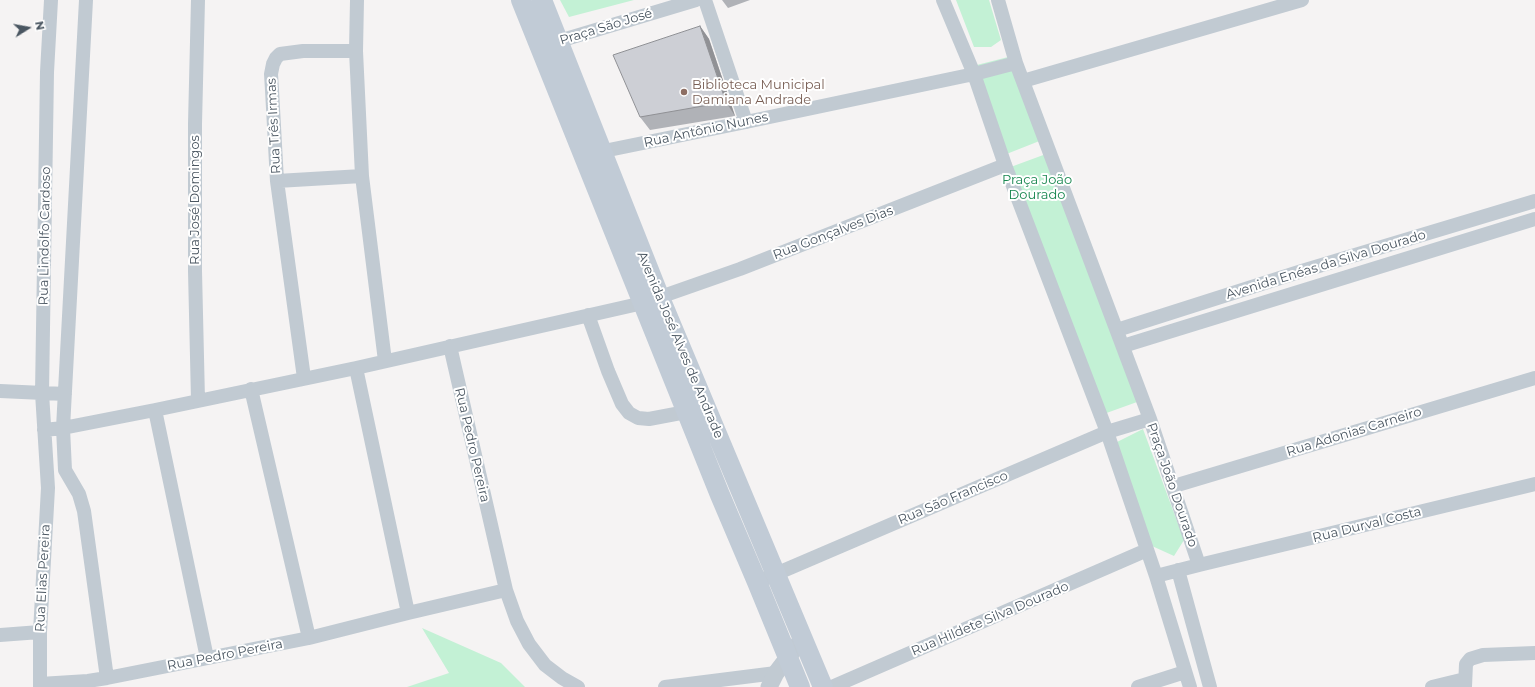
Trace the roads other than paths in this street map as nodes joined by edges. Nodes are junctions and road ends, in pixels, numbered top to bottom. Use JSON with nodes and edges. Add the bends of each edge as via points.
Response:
{"nodes":[{"id":1,"x":51,"y":0,"type":"edge"},
{"id":2,"x":86,"y":0,"type":"edge"},
{"id":3,"x":198,"y":0,"type":"edge"},
{"id":4,"x":357,"y":0,"type":"edge"},
{"id":5,"x":521,"y":0,"type":"edge"},
{"id":6,"x":542,"y":0,"type":"edge"},
{"id":7,"x":696,"y":0,"type":"edge"},
{"id":8,"x":705,"y":0,"type":"edge"},
{"id":9,"x":943,"y":0,"type":"edge"},
{"id":10,"x":998,"y":0,"type":"edge"},
{"id":11,"x":1302,"y":0,"type":"edge"},
{"id":12,"x":558,"y":41,"type":"junction"},
{"id":13,"x":539,"y":47,"type":"junction"},
{"id":14,"x":356,"y":51,"type":"junction"},
{"id":15,"x":1016,"y":63,"type":"junction"},
{"id":16,"x":974,"y":74,"type":"junction"},
{"id":17,"x":1023,"y":81,"type":"junction"},
{"id":18,"x":746,"y":122,"type":"junction"},
{"id":19,"x":602,"y":151,"type":"junction"},
{"id":20,"x":582,"y":155,"type":"junction"},
{"id":21,"x":1005,"y":165,"type":"junction"},
{"id":22,"x":362,"y":176,"type":"junction"},
{"id":23,"x":277,"y":181,"type":"junction"},
{"id":24,"x":1535,"y":201,"type":"edge"},
{"id":25,"x":1535,"y":220,"type":"edge"},
{"id":26,"x":651,"y":301,"type":"junction"},
{"id":27,"x":588,"y":315,"type":"junction"},
{"id":28,"x":1117,"y":330,"type":"junction"},
{"id":29,"x":450,"y":346,"type":"junction"},
{"id":30,"x":1123,"y":346,"type":"junction"},
{"id":31,"x":385,"y":361,"type":"junction"},
{"id":32,"x":356,"y":368,"type":"junction"},
{"id":33,"x":304,"y":378,"type":"junction"},
{"id":34,"x":1535,"y":378,"type":"edge"},
{"id":35,"x":251,"y":389,"type":"junction"},
{"id":36,"x":0,"y":391,"type":"edge"},
{"id":37,"x":42,"y":393,"type":"junction"},
{"id":38,"x":65,"y":394,"type":"junction"},
{"id":39,"x":198,"y":400,"type":"junction"},
{"id":40,"x":155,"y":410,"type":"junction"},
{"id":41,"x":686,"y":412,"type":"junction"},
{"id":42,"x":1150,"y":419,"type":"junction"},
{"id":43,"x":63,"y":428,"type":"junction"},
{"id":44,"x":44,"y":430,"type":"junction"},
{"id":45,"x":1107,"y":432,"type":"junction"},
{"id":46,"x":65,"y":470,"type":"junction"},
{"id":47,"x":47,"y":472,"type":"junction"},
{"id":48,"x":1535,"y":484,"type":"edge"},
{"id":49,"x":1174,"y":486,"type":"junction"},
{"id":50,"x":1147,"y":550,"type":"junction"},
{"id":51,"x":1199,"y":565,"type":"junction"},
{"id":52,"x":1178,"y":570,"type":"junction"},
{"id":53,"x":776,"y":574,"type":"junction"},
{"id":54,"x":1156,"y":576,"type":"junction"},
{"id":55,"x":757,"y":582,"type":"junction"},
{"id":56,"x":506,"y":590,"type":"junction"},
{"id":57,"x":408,"y":613,"type":"junction"},
{"id":58,"x":40,"y":632,"type":"junction"},
{"id":59,"x":0,"y":635,"type":"edge"},
{"id":60,"x":309,"y":638,"type":"junction"},
{"id":61,"x":802,"y":639,"type":"junction"},
{"id":62,"x":1535,"y":653,"type":"edge"},
{"id":63,"x":787,"y":656,"type":"junction"},
{"id":64,"x":207,"y":658,"type":"junction"},
{"id":65,"x":1185,"y":672,"type":"junction"},
{"id":66,"x":107,"y":678,"type":"junction"},
{"id":67,"x":772,"y":680,"type":"edge"},
{"id":68,"x":1465,"y":683,"type":"edge"},
{"id":69,"x":40,"y":685,"type":"edge"},
{"id":70,"x":578,"y":687,"type":"edge"},
{"id":71,"x":665,"y":687,"type":"edge"},
{"id":72,"x":800,"y":687,"type":"edge"},
{"id":73,"x":823,"y":687,"type":"edge"},
{"id":74,"x":832,"y":687,"type":"edge"},
{"id":75,"x":1138,"y":687,"type":"edge"},
{"id":76,"x":1190,"y":687,"type":"edge"},
{"id":77,"x":1210,"y":687,"type":"edge"},
{"id":78,"x":1432,"y":687,"type":"edge"}],
"edges":[{"from":1,"to":37,"type":"street","name":"Rua Lindolfo Cardoso","via":[[47,72]]},
{"from":2,"to":38,"type":"street","name":"Rua Lindolfo Cardoso"},
{"from":3,"to":39,"type":"street","name":"Rua José Domingos","via":[[195,124]]},
{"from":4,"to":14,"type":"street"},
{"from":5,"to":13,"type":"main road","name":"Avenida José Alves de Andrade"},
{"from":6,"to":12,"type":"main road","name":"Avenida José Alves de Andrade"},
{"from":7,"to":12,"type":"street","name":"Praça São José"},
{"from":8,"to":18,"type":"street"},
{"from":9,"to":16,"type":"street"},
{"from":10,"to":15,"type":"street","name":"Praça João Dourado"},
{"from":11,"to":17,"type":"street"},
{"from":12,"to":13,"type":"street","name":"Praça São José"},
{"from":12,"to":19,"type":"main road","name":"Avenida José Alves de Andrade"},
{"from":13,"to":20,"type":"main road","name":"Avenida José Alves de Andrade"},
{"from":14,"to":22,"type":"street"},
{"from":14,"to":23,"type":"street","name":"Rua Três Irmas","via":[[290,52],[280,54],[276,58],[271,74]]},
{"from":15,"to":16,"type":"street","name":"Rua Antônio Nunes"},
{"from":15,"to":17,"type":"street","name":"Praça João Dourado"},
{"from":16,"to":18,"type":"street","name":"Rua Antônio Nunes"},
{"from":16,"to":21,"type":"street"},
{"from":17,"to":28,"type":"street","name":"Praça João Dourado"},
{"from":18,"to":19,"type":"street","name":"Rua Antônio Nunes"},
{"from":19,"to":20,"type":"street","name":"Rua Antônio Nunes"},
{"from":19,"to":26,"type":"main road","name":"Avenida José Alves de Andrade"},
{"from":20,"to":26,"type":"main road","name":"Avenida José Alves de Andrade"},
{"from":21,"to":26,"type":"street","name":"Rua Gonçalves Dias","via":[[740,269]]},
{"from":21,"to":45,"type":"street"},
{"from":22,"to":23,"type":"street","name":"Rua Três Irmas"},
{"from":22,"to":31,"type":"street"},
{"from":23,"to":33,"type":"street","name":"Rua Três Irmas"},
{"from":24,"to":28,"type":"street","name":"Avenida Enéas da Silva Dourado","via":[[1302,270]]},
{"from":25,"to":30,"type":"street","name":"Avenida Enéas da Silva Dourado"},
{"from":26,"to":27,"type":"street"},
{"from":26,"to":41,"type":"main road","name":"Avenida José Alves de Andrade"},
{"from":26,"to":53,"type":"main road","name":"Avenida José Alves de Andrade"},
{"from":27,"to":29,"type":"street"},
{"from":27,"to":41,"type":"street","via":[[622,404],[630,413],[638,418],[649,419]]},
{"from":28,"to":30,"type":"street","name":"Praça João Dourado"},
{"from":29,"to":31,"type":"street"},
{"from":29,"to":56,"type":"street","name":"Rua Pedro Pereira"},
{"from":30,"to":42,"type":"street","name":"Praça João Dourado"},
{"from":31,"to":32,"type":"street"},
{"from":32,"to":33,"type":"street"},
{"from":32,"to":57,"type":"street"},
{"from":33,"to":35,"type":"street"},
{"from":34,"to":49,"type":"street","name":"Rua Adonias Carneiro"},
{"from":35,"to":39,"type":"street"},
{"from":35,"to":60,"type":"street"},
{"from":36,"to":37,"type":"street"},
{"from":37,"to":38,"type":"street"},
{"from":37,"to":44,"type":"street","name":"Rua Lindolfo Cardoso"},
{"from":38,"to":43,"type":"street","name":"Rua Lindolfo Cardoso"},
{"from":39,"to":40,"type":"street"},
{"from":40,"to":43,"type":"street"},
{"from":40,"to":64,"type":"street"},
{"from":41,"to":55,"type":"main road","name":"Avenida José Alves de Andrade"},
{"from":42,"to":45,"type":"street","name":"Rua São Francisco"},
{"from":42,"to":49,"type":"street","name":"Praça João Dourado"},
{"from":43,"to":44,"type":"street"},
{"from":43,"to":46,"type":"street","name":"Rua Lindolfo Cardoso"},
{"from":44,"to":47,"type":"street","name":"Rua Lindolfo Cardoso"},
{"from":45,"to":50,"type":"street"},
{"from":45,"to":53,"type":"street","name":"Rua São Francisco"},
{"from":46,"to":47,"type":"street"},
{"from":46,"to":66,"type":"street","via":[[79,494],[84,511]]},
{"from":47,"to":58,"type":"street","name":"Rua Elias Pereira"},
{"from":48,"to":51,"type":"street","name":"Rua Durval Costa"},
{"from":49,"to":51,"type":"street","name":"Praça João Dourado"},
{"from":50,"to":54,"type":"street"},
{"from":50,"to":74,"type":"street","name":"Rua Hildete Silva Dourado"},
{"from":51,"to":52,"type":"street","name":"Praça João Dourado"},
{"from":52,"to":54,"type":"street","name":"Praça João Dourado"},
{"from":52,"to":77,"type":"street"},
{"from":53,"to":55,"type":"street","name":"Rua São Francisco"},
{"from":53,"to":61,"type":"main road","name":"Avenida José Alves de Andrade"},
{"from":54,"to":65,"type":"street"},
{"from":55,"to":63,"type":"main road","name":"Avenida José Alves de Andrade"},
{"from":56,"to":57,"type":"street","name":"Rua Pedro Pereira"},
{"from":56,"to":70,"type":"street","name":"Rua Pedro Pereira","via":[[517,621],[529,644],[545,665]]},
{"from":57,"to":60,"type":"street","name":"Rua Pedro Pereira"},
{"from":58,"to":59,"type":"street"},
{"from":58,"to":69,"type":"street","name":"Rua Elias Pereira"},
{"from":60,"to":64,"type":"street","name":"Rua Pedro Pereira"},
{"from":61,"to":63,"type":"street"},
{"from":61,"to":73,"type":"main road","name":"Avenida José Alves de Andrade"},
{"from":62,"to":68,"type":"street","via":[[1483,655],[1470,659],[1466,664]]},
{"from":63,"to":67,"type":"street"},
{"from":63,"to":72,"type":"main road","name":"Avenida José Alves de Andrade"},
{"from":64,"to":66,"type":"street","name":"Rua Pedro Pereira"},
{"from":65,"to":75,"type":"street"},
{"from":65,"to":76,"type":"street"},
{"from":66,"to":69,"type":"street","name":"Rua Pedro Pereira"},
{"from":67,"to":71,"type":"street"},
{"from":68,"to":78,"type":"street"}]}
